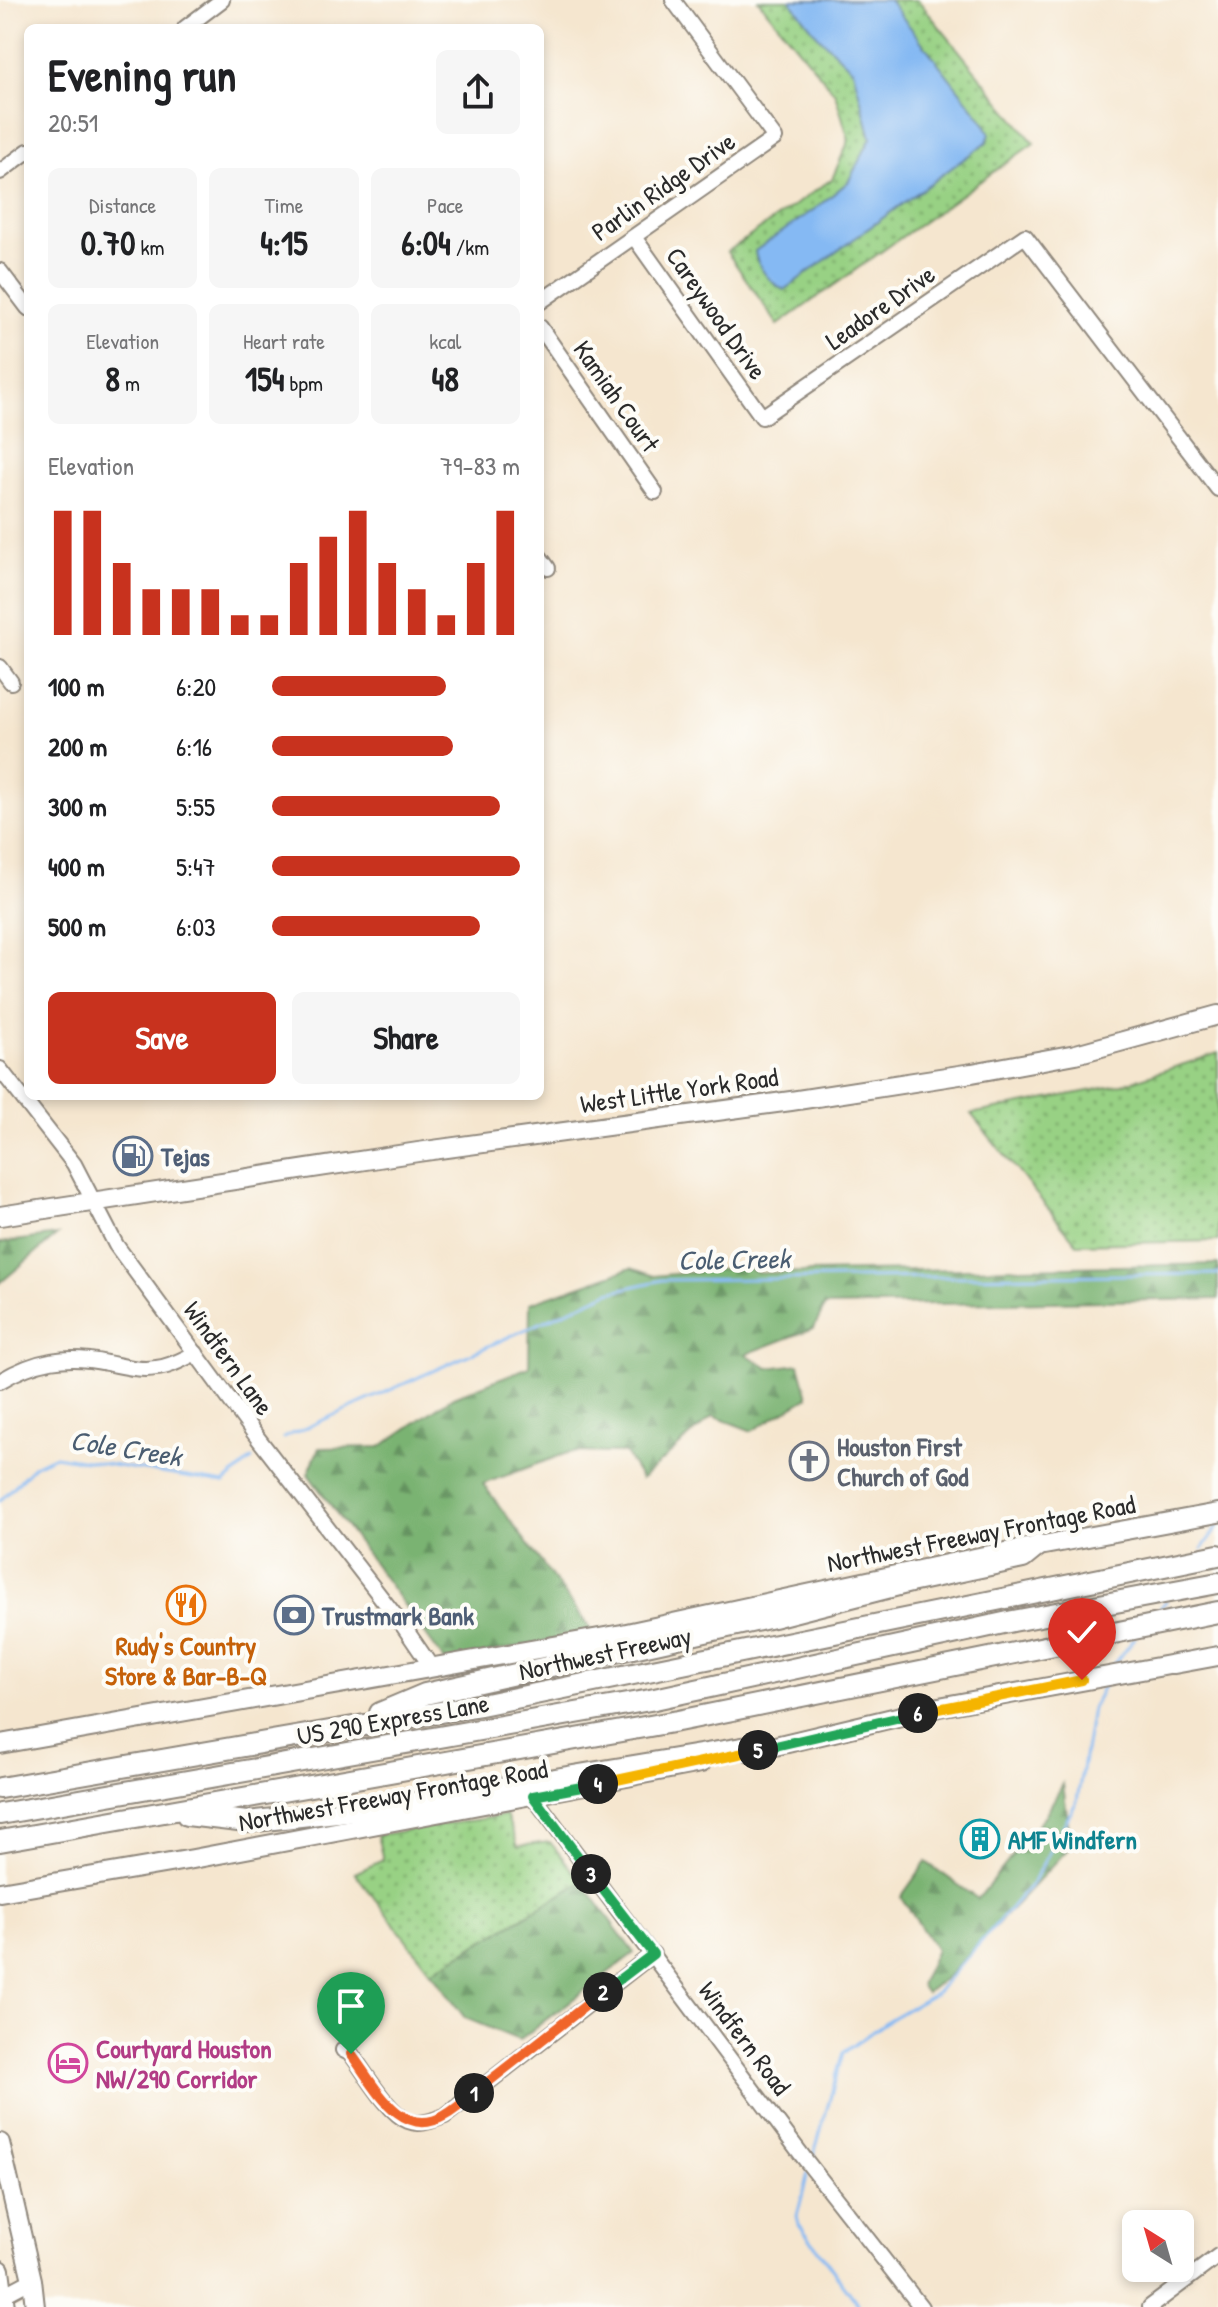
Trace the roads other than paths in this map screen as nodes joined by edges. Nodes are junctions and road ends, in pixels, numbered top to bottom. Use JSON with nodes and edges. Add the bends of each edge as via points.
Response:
{"nodes":[{"id":1,"x":222,"y":0,"type":"edge"},
{"id":2,"x":673,"y":0,"type":"edge"},
{"id":3,"x":190,"y":24,"type":"edge"},
{"id":4,"x":24,"y":154,"type":"edge"},
{"id":5,"x":0,"y":172,"type":"edge"},
{"id":6,"x":634,"y":237,"type":"junction"},
{"id":7,"x":0,"y":271,"type":"edge"},
{"id":8,"x":544,"y":299,"type":"edge"},
{"id":9,"x":24,"y":303,"type":"edge"},
{"id":10,"x":544,"y":333,"type":"edge"},
{"id":11,"x":762,"y":417,"type":"joint"},
{"id":12,"x":1218,"y":489,"type":"edge"},
{"id":13,"x":655,"y":492,"type":"dead end"},
{"id":14,"x":0,"y":667,"type":"edge"},
{"id":15,"x":11,"y":682,"type":"dead end"},
{"id":16,"x":1218,"y":1015,"type":"edge"},
{"id":17,"x":0,"y":1069,"type":"edge"},
{"id":18,"x":24,"y":1100,"type":"edge"},
{"id":19,"x":24,"y":1100,"type":"edge"},
{"id":20,"x":93,"y":1203,"type":"junction"},
{"id":21,"x":0,"y":1216,"type":"edge"},
{"id":22,"x":196,"y":1353,"type":"junction"},
{"id":23,"x":0,"y":1381,"type":"edge"},
{"id":24,"x":1218,"y":1513,"type":"edge"},
{"id":25,"x":1039,"y":1545,"type":"junction"},
{"id":26,"x":1218,"y":1555,"type":"edge"},
{"id":27,"x":1218,"y":1583,"type":"edge"},
{"id":28,"x":1218,"y":1612,"type":"edge"},
{"id":29,"x":1218,"y":1656,"type":"edge"},
{"id":30,"x":432,"y":1668,"type":"junction"},
{"id":31,"x":350,"y":1726,"type":"junction"},
{"id":32,"x":0,"y":1744,"type":"edge"},
{"id":33,"x":763,"y":1749,"type":"junction"},
{"id":34,"x":0,"y":1788,"type":"edge"},
{"id":35,"x":533,"y":1796,"type":"junction"},
{"id":36,"x":163,"y":1812,"type":"junction"},
{"id":37,"x":0,"y":1814,"type":"edge"},
{"id":38,"x":0,"y":1841,"type":"edge"},
{"id":39,"x":0,"y":1892,"type":"edge"},
{"id":40,"x":653,"y":1954,"type":"junction"},
{"id":41,"x":343,"y":2050,"type":"dead end"},
{"id":42,"x":0,"y":2143,"type":"edge"},
{"id":43,"x":1218,"y":2256,"type":"edge"},
{"id":44,"x":0,"y":2273,"type":"edge"},
{"id":45,"x":32,"y":2280,"type":"junction"},
{"id":46,"x":3,"y":2300,"type":"edge"},
{"id":47,"x":35,"y":2307,"type":"edge"},
{"id":48,"x":921,"y":2307,"type":"edge"},
{"id":49,"x":1150,"y":2307,"type":"edge"}],
"edges":[{"from":1,"to":3,"type":"street"},
{"from":2,"to":6,"type":"street","name":"Parlin Ridge Drive","via":[[775,138]]},
{"from":4,"to":5,"type":"street"},
{"from":6,"to":8,"type":"street","name":"Parlin Ridge Drive"},
{"from":6,"to":11,"type":"street","name":"Careywood Drive"},
{"from":7,"to":9,"type":"street"},
{"from":10,"to":13,"type":"street","name":"Kamiah Court"},
{"from":11,"to":12,"type":"street","name":"Leadore Drive","via":[[1025,236]]},
{"from":14,"to":15,"type":"street"},
{"from":16,"to":20,"type":"main road","name":"West Little York Road","via":[[1076,1054],[972,1073]]},
{"from":17,"to":19,"type":"street","name":"Windfern Lane"},
{"from":18,"to":20,"type":"street","name":"Windfern Lane","via":[[74,1164]]},
{"from":20,"to":21,"type":"main road","name":"West Little York Road"},
{"from":20,"to":22,"type":"street","name":"Windfern Lane","via":[[116,1245]]},
{"from":22,"to":23,"type":"street","via":[[148,1369],[58,1358]]},
{"from":22,"to":30,"type":"street","name":"Windfern Lane"},
{"from":24,"to":25,"type":"main road","name":"Northwest Freeway Frontage Road"},
{"from":25,"to":30,"type":"main road","name":"Northwest Freeway Frontage Road","via":[[622,1634]]},
{"from":25,"to":31,"type":"highway","via":[[1023,1558],[425,1694]]},
{"from":26,"to":31,"type":"highway","name":"Northwest Freeway","via":[[481,1705]]},
{"from":27,"to":37,"type":"highway","name":"US 290 Express Lane","via":[[650,1700]]},
{"from":28,"to":36,"type":"highway","via":[[678,1721]]},
{"from":29,"to":33,"type":"main road","name":"Northwest Freeway Frontage Road","via":[[939,1707]]},
{"from":30,"to":32,"type":"main road","name":"Northwest Freeway Frontage Road"},
{"from":31,"to":34,"type":"highway","name":"Northwest Freeway"},
{"from":33,"to":35,"type":"main road","name":"Northwest Freeway Frontage Road"},
{"from":33,"to":36,"type":"highway","via":[[748,1747],[399,1805],[247,1822]]},
{"from":35,"to":39,"type":"main road","name":"Northwest Freeway Frontage Road"},
{"from":35,"to":40,"type":"street","name":"Windfern Road"},
{"from":36,"to":38,"type":"highway"},
{"from":40,"to":41,"type":"street","via":[[445,2116],[427,2123],[410,2122],[396,2113]]},
{"from":40,"to":48,"type":"street","name":"Windfern Road"},
{"from":42,"to":45,"type":"main road"},
{"from":43,"to":49,"type":"street"},
{"from":44,"to":45,"type":"street"},
{"from":44,"to":46,"type":"main road"},
{"from":45,"to":46,"type":"street"},
{"from":45,"to":47,"type":"main road"}]}
